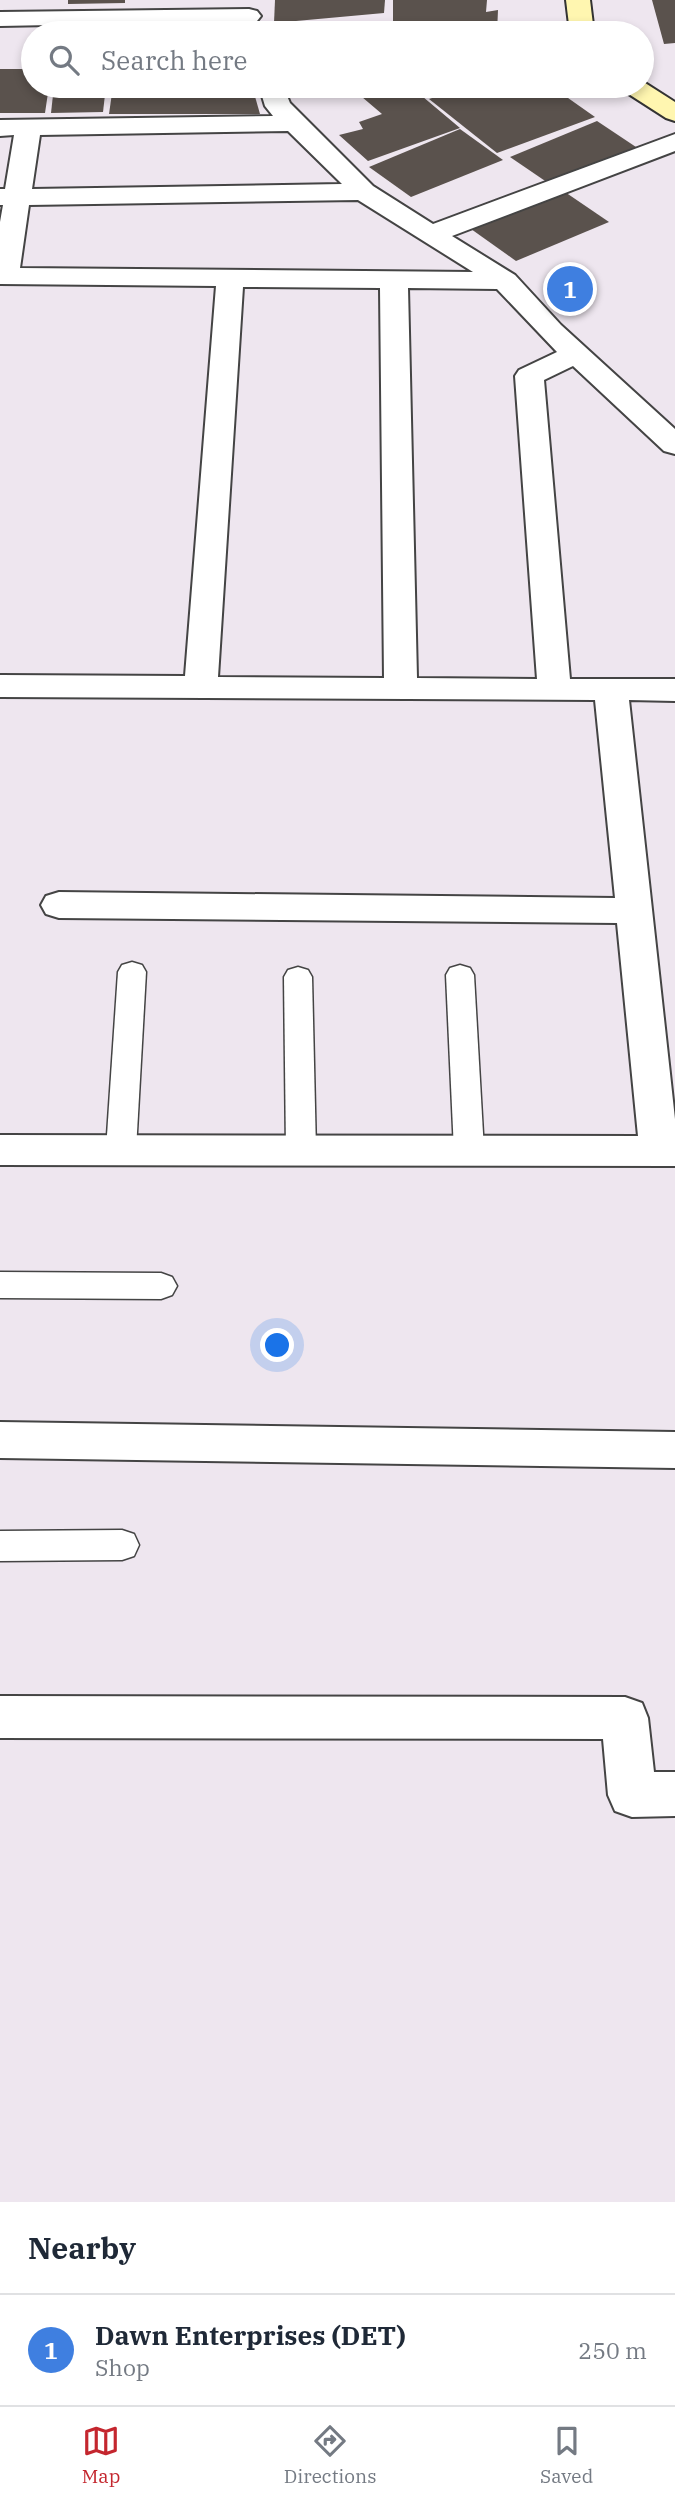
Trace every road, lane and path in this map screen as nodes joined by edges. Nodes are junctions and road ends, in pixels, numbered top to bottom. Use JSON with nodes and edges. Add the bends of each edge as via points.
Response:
{"nodes":[{"id":1,"x":578,"y":0,"type":"edge"},
{"id":2,"x":29,"y":10,"type":"edge"},
{"id":3,"x":251,"y":17,"type":"edge"},
{"id":4,"x":0,"y":19,"type":"edge"},
{"id":5,"x":581,"y":21,"type":"edge"},
{"id":6,"x":275,"y":98,"type":"edge"},
{"id":7,"x":651,"y":98,"type":"edge"},
{"id":8,"x":675,"y":114,"type":"edge"},
{"id":9,"x":293,"y":123,"type":"junction"},
{"id":10,"x":0,"y":128,"type":"edge"},
{"id":11,"x":27,"y":128,"type":"junction"},
{"id":12,"x":675,"y":142,"type":"edge"},
{"id":13,"x":364,"y":192,"type":"junction"},
{"id":14,"x":8,"y":197,"type":"edge"},
{"id":15,"x":431,"y":234,"type":"junction"},
{"id":16,"x":3,"y":276,"type":"edge"},
{"id":17,"x":230,"y":279,"type":"junction"},
{"id":18,"x":394,"y":281,"type":"junction"},
{"id":19,"x":505,"y":281,"type":"junction"},
{"id":20,"x":576,"y":354,"type":"junction"},
{"id":21,"x":675,"y":444,"type":"edge"},
{"id":22,"x":0,"y":686,"type":"edge"},
{"id":23,"x":201,"y":687,"type":"junction"},
{"id":24,"x":401,"y":688,"type":"junction"},
{"id":25,"x":554,"y":690,"type":"junction"},
{"id":26,"x":611,"y":690,"type":"junction"},
{"id":27,"x":675,"y":690,"type":"edge"},
{"id":28,"x":59,"y":905,"type":"dead end"},
{"id":29,"x":634,"y":911,"type":"junction"},
{"id":30,"x":132,"y":972,"type":"dead end"},
{"id":31,"x":460,"y":975,"type":"dead end"},
{"id":32,"x":298,"y":977,"type":"dead end"},
{"id":33,"x":0,"y":1150,"type":"edge"},
{"id":34,"x":121,"y":1150,"type":"junction"},
{"id":35,"x":300,"y":1151,"type":"junction"},
{"id":36,"x":469,"y":1151,"type":"junction"},
{"id":37,"x":667,"y":1152,"type":"edge"},
{"id":38,"x":0,"y":1284,"type":"edge"},
{"id":39,"x":161,"y":1286,"type":"dead end"},
{"id":40,"x":0,"y":1440,"type":"edge"},
{"id":41,"x":675,"y":1450,"type":"edge"},
{"id":42,"x":122,"y":1545,"type":"dead end"},
{"id":43,"x":0,"y":1546,"type":"edge"},
{"id":44,"x":0,"y":1717,"type":"edge"},
{"id":45,"x":675,"y":1794,"type":"edge"}],
"edges":[{"from":1,"to":5,"type":"street"},
{"from":2,"to":3,"type":"street"},
{"from":2,"to":4,"type":"street"},
{"from":6,"to":9,"type":"street"},
{"from":7,"to":8,"type":"street"},
{"from":9,"to":11,"type":"street"},
{"from":9,"to":13,"type":"street"},
{"from":10,"to":11,"type":"street"},
{"from":11,"to":14,"type":"street"},
{"from":12,"to":15,"type":"street"},
{"from":13,"to":14,"type":"street"},
{"from":13,"to":15,"type":"street"},
{"from":14,"to":16,"type":"street"},
{"from":15,"to":19,"type":"street"},
{"from":16,"to":17,"type":"street"},
{"from":17,"to":18,"type":"street"},
{"from":17,"to":23,"type":"street"},
{"from":18,"to":19,"type":"street"},
{"from":18,"to":24,"type":"street"},
{"from":19,"to":20,"type":"street"},
{"from":20,"to":21,"type":"street"},
{"from":20,"to":25,"type":"street","via":[[530,376]]},
{"from":22,"to":23,"type":"street"},
{"from":23,"to":24,"type":"street"},
{"from":24,"to":25,"type":"street"},
{"from":25,"to":26,"type":"street"},
{"from":26,"to":27,"type":"street"},
{"from":26,"to":29,"type":"street"},
{"from":28,"to":29,"type":"street"},
{"from":29,"to":37,"type":"street"},
{"from":30,"to":34,"type":"lane"},
{"from":31,"to":36,"type":"lane"},
{"from":32,"to":35,"type":"lane"},
{"from":33,"to":34,"type":"street"},
{"from":34,"to":35,"type":"street"},
{"from":35,"to":36,"type":"street"},
{"from":36,"to":37,"type":"street"},
{"from":38,"to":39,"type":"lane"},
{"from":40,"to":41,"type":"street"},
{"from":42,"to":43,"type":"lane"},
{"from":44,"to":45,"type":"street","via":[[625,1718],[632,1795]]}]}
